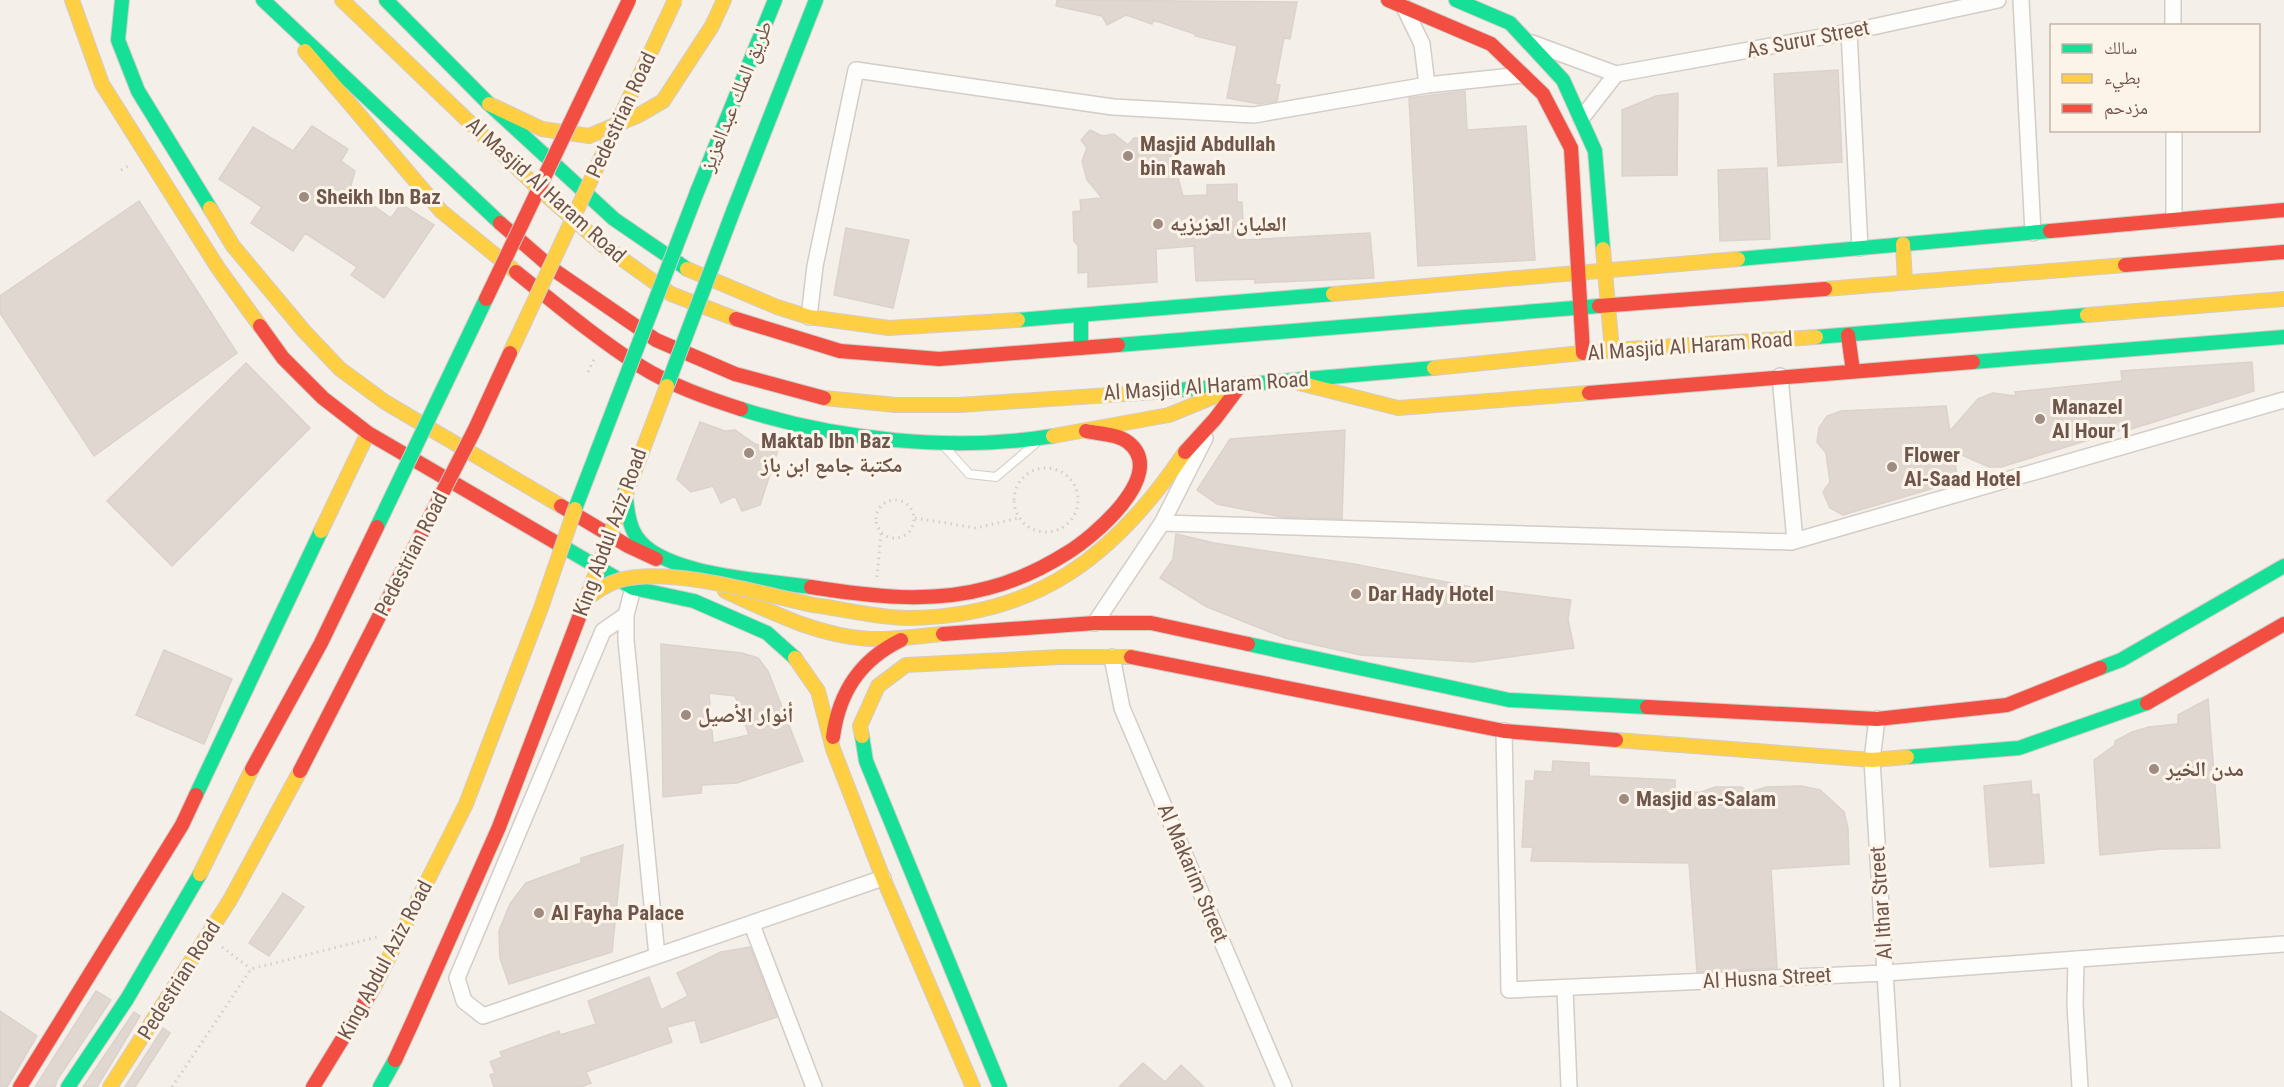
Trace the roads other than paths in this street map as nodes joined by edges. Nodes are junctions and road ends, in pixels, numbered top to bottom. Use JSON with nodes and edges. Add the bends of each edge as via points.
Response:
{"nodes":[{"id":1,"x":72,"y":0,"type":"edge"},
{"id":2,"x":122,"y":0,"type":"edge"},
{"id":3,"x":262,"y":0,"type":"edge"},
{"id":4,"x":342,"y":0,"type":"edge"},
{"id":5,"x":386,"y":0,"type":"edge"},
{"id":6,"x":629,"y":0,"type":"edge"},
{"id":7,"x":675,"y":0,"type":"edge"},
{"id":8,"x":724,"y":0,"type":"edge"},
{"id":9,"x":775,"y":0,"type":"edge"},
{"id":10,"x":816,"y":0,"type":"edge"},
{"id":11,"x":1388,"y":0,"type":"edge"},
{"id":12,"x":1456,"y":0,"type":"edge"},
{"id":13,"x":1998,"y":0,"type":"edge"},
{"id":14,"x":2021,"y":0,"type":"edge"},
{"id":15,"x":2173,"y":0,"type":"edge"},
{"id":16,"x":1404,"y":7,"type":"junction"},
{"id":17,"x":2173,"y":24,"type":"edge"},
{"id":18,"x":1849,"y":32,"type":"junction"},
{"id":19,"x":1528,"y":42,"type":"junction"},
{"id":20,"x":1616,"y":74,"type":"junction"},
{"id":21,"x":1522,"y":75,"type":"junction"},
{"id":22,"x":1427,"y":85,"type":"junction"},
{"id":23,"x":489,"y":104,"type":"junction"},
{"id":24,"x":1581,"y":119,"type":"junction"},
{"id":25,"x":2174,"y":132,"type":"edge"},
{"id":26,"x":697,"y":192,"type":"joint"},
{"id":27,"x":2284,"y":210,"type":"edge"},
{"id":28,"x":2175,"y":220,"type":"junction"},
{"id":29,"x":2033,"y":233,"type":"junction"},
{"id":30,"x":1902,"y":244,"type":"junction"},
{"id":31,"x":1860,"y":248,"type":"junction"},
{"id":32,"x":2284,"y":252,"type":"edge"},
{"id":33,"x":240,"y":255,"type":"junction"},
{"id":34,"x":220,"y":271,"type":"junction"},
{"id":35,"x":1606,"y":271,"type":"junction"},
{"id":36,"x":1579,"y":273,"type":"junction"},
{"id":37,"x":1905,"y":282,"type":"junction"},
{"id":38,"x":2284,"y":299,"type":"edge"},
{"id":39,"x":1609,"y":306,"type":"junction"},
{"id":40,"x":1582,"y":308,"type":"junction"},
{"id":41,"x":1081,"y":315,"type":"junction"},
{"id":42,"x":808,"y":317,"type":"junction"},
{"id":43,"x":1848,"y":335,"type":"junction"},
{"id":44,"x":2284,"y":337,"type":"edge"},
{"id":45,"x":1082,"y":348,"type":"junction"},
{"id":46,"x":1612,"y":350,"type":"junction"},
{"id":47,"x":1583,"y":353,"type":"junction"},
{"id":48,"x":1854,"y":371,"type":"junction"},
{"id":49,"x":1780,"y":376,"type":"junction"},
{"id":50,"x":1289,"y":380,"type":"junction"},
{"id":51,"x":1239,"y":387,"type":"junction"},
{"id":52,"x":2284,"y":400,"type":"edge"},
{"id":53,"x":1215,"y":419,"type":"junction"},
{"id":54,"x":1086,"y":430,"type":"junction"},
{"id":55,"x":368,"y":433,"type":"junction"},
{"id":56,"x":1042,"y":438,"type":"junction"},
{"id":57,"x":942,"y":443,"type":"junction"},
{"id":58,"x":625,"y":490,"type":"junction"},
{"id":59,"x":1162,"y":523,"type":"junction"},
{"id":60,"x":609,"y":534,"type":"junction"},
{"id":61,"x":1795,"y":541,"type":"junction"},
{"id":62,"x":2284,"y":566,"type":"edge"},
{"id":63,"x":633,"y":588,"type":"junction"},
{"id":64,"x":584,"y":601,"type":"junction"},
{"id":65,"x":626,"y":615,"type":"junction"},
{"id":66,"x":1095,"y":623,"type":"junction"},
{"id":67,"x":2284,"y":624,"type":"edge"},
{"id":68,"x":911,"y":636,"type":"junction"},
{"id":69,"x":1112,"y":657,"type":"junction"},
{"id":70,"x":1876,"y":719,"type":"junction"},
{"id":71,"x":1504,"y":731,"type":"junction"},
{"id":72,"x":833,"y":749,"type":"junction"},
{"id":73,"x":1872,"y":760,"type":"junction"},
{"id":74,"x":883,"y":878,"type":"junction"},
{"id":75,"x":752,"y":925,"type":"junction"},
{"id":76,"x":2284,"y":944,"type":"edge"},
{"id":77,"x":657,"y":956,"type":"junction"},
{"id":78,"x":2076,"y":959,"type":"junction"},
{"id":79,"x":1886,"y":973,"type":"junction"},
{"id":80,"x":1564,"y":988,"type":"junction"},
{"id":81,"x":20,"y":1087,"type":"edge"},
{"id":82,"x":68,"y":1087,"type":"edge"},
{"id":83,"x":110,"y":1087,"type":"edge"},
{"id":84,"x":313,"y":1087,"type":"edge"},
{"id":85,"x":383,"y":1087,"type":"edge"},
{"id":86,"x":814,"y":1087,"type":"edge"},
{"id":87,"x":973,"y":1087,"type":"edge"},
{"id":88,"x":1000,"y":1087,"type":"edge"},
{"id":89,"x":1284,"y":1087,"type":"edge"},
{"id":90,"x":1569,"y":1087,"type":"edge"},
{"id":91,"x":1892,"y":1087,"type":"edge"},
{"id":92,"x":2080,"y":1087,"type":"edge"}],
"edges":[{"from":1,"to":34,"type":"main road","via":[[102,84]]},
{"from":2,"to":33,"type":"main road","via":[[118,40],[138,91]]},
{"from":3,"to":51,"type":"main road","name":"Al Masjid Al Haram Road","via":[[435,166],[554,270],[656,339],[735,374],[813,398],[896,405],[959,405]]},
{"from":3,"to":57,"type":"main road","via":[[441,211],[640,367],[702,396],[775,420],[825,432]]},
{"from":4,"to":45,"type":"main road","name":"Al Masjid Al Haram Road","via":[[539,189],[604,246],[671,294],[754,326],[840,351],[939,359]]},
{"from":5,"to":23,"type":"main road"},
{"from":6,"to":82,"type":"main road","name":"Pedestrian Road","bridge":true,"via":[[321,643],[252,769],[211,856],[127,999]]},
{"from":7,"to":83,"type":"main road","name":"Pedestrian Road","bridge":true,"via":[[475,429],[300,771],[230,900]]},
{"from":8,"to":23,"type":"main road","via":[[712,26],[663,101],[639,115],[589,136],[542,129]]},
{"from":9,"to":26,"type":"main road","name":"طريق الملك عبدالعزيز"},
{"from":10,"to":58,"type":"main road","name":"King Abdul Aziz Road","bridge":true},
{"from":11,"to":16,"type":"main road"},
{"from":12,"to":19,"type":"main road","via":[[1510,23]]},
{"from":13,"to":18,"type":"street","name":"As Surur Street"},
{"from":14,"to":29,"type":"street"},
{"from":15,"to":17,"type":"street"},
{"from":16,"to":21,"type":"main road","via":[[1491,45]]},
{"from":16,"to":22,"type":"street","via":[[1422,44]]},
{"from":18,"to":20,"type":"street","name":"As Surur Street"},
{"from":18,"to":31,"type":"street"},
{"from":19,"to":20,"type":"street"},
{"from":19,"to":24,"type":"main road","via":[[1563,80]]},
{"from":20,"to":24,"type":"street"},
{"from":21,"to":22,"type":"street"},
{"from":21,"to":36,"type":"main road","via":[[1543,94],[1571,148]]},
{"from":22,"to":42,"type":"street","via":[[1254,115],[1113,107],[856,70]]},
{"from":23,"to":42,"type":"main road","via":[[614,219],[690,271]]},
{"from":24,"to":35,"type":"main road","via":[[1595,151]]},
{"from":25,"to":28,"type":"street"},
{"from":26,"to":84,"type":"main road","name":"King Abdul Aziz Road","bridge":true,"via":[[466,804],[373,989]]},
{"from":27,"to":28,"type":"main road"},
{"from":28,"to":29,"type":"main road"},
{"from":29,"to":30,"type":"main road"},
{"from":30,"to":31,"type":"main road"},
{"from":30,"to":37,"type":"main road"},
{"from":31,"to":35,"type":"main road"},
{"from":32,"to":37,"type":"main road","name":"Al Masjid Al Haram Road"},
{"from":33,"to":34,"type":"main road"},
{"from":33,"to":60,"type":"main road","via":[[304,332],[349,375],[395,408]]},
{"from":34,"to":55,"type":"main road","via":[[283,358],[323,398]]},
{"from":35,"to":36,"type":"main road"},
{"from":35,"to":39,"type":"main road"},
{"from":36,"to":40,"type":"main road"},
{"from":36,"to":41,"type":"main road"},
{"from":37,"to":39,"type":"main road","name":"Al Masjid Al Haram Road"},
{"from":38,"to":43,"type":"main road","name":"Al Masjid Al Haram Road"},
{"from":39,"to":40,"type":"main road","name":"Al Masjid Al Haram Road"},
{"from":39,"to":46,"type":"main road"},
{"from":40,"to":45,"type":"main road","name":"Al Masjid Al Haram Road"},
{"from":40,"to":47,"type":"main road"},
{"from":41,"to":42,"type":"main road","via":[[889,328]]},
{"from":41,"to":45,"type":"main road"},
{"from":43,"to":46,"type":"main road","name":"Al Masjid Al Haram Road"},
{"from":43,"to":48,"type":"main road"},
{"from":44,"to":48,"type":"main road"},
{"from":46,"to":47,"type":"main road","name":"Al Masjid Al Haram Road"},
{"from":47,"to":50,"type":"main road","name":"Al Masjid Al Haram Road"},
{"from":48,"to":49,"type":"main road"},
{"from":49,"to":50,"type":"main road","via":[[1398,408]]},
{"from":49,"to":61,"type":"street"},
{"from":50,"to":51,"type":"main road","name":"Al Masjid Al Haram Road"},
{"from":51,"to":53,"type":"main road"},
{"from":51,"to":54,"type":"main road","via":[[1168,415]]},
{"from":52,"to":61,"type":"street"},
{"from":53,"to":59,"type":"street"},
{"from":53,"to":64,"type":"main road","bridge":true,"via":[[1185,451],[1158,492],[1122,533],[1079,568],[1017,601],[956,615],[906,618],[669,578],[629,578],[602,587]]},
{"from":54,"to":56,"type":"main road"},
{"from":54,"to":58,"type":"main road","bridge":true,"via":[[1121,438],[1133,447],[1139,466],[1133,491],[1102,528],[1069,553],[996,586],[923,599],[868,596],[673,564],[652,554],[638,540],[628,521]]},
{"from":55,"to":63,"type":"main road"},
{"from":55,"to":81,"type":"main road","via":[[182,825]]},
{"from":56,"to":57,"type":"main road"},
{"from":56,"to":57,"type":"lane","via":[[996,477],[969,474]]},
{"from":58,"to":60,"type":"main road","name":"King Abdul Aziz Road","bridge":true},
{"from":59,"to":61,"type":"street"},
{"from":59,"to":66,"type":"street"},
{"from":60,"to":64,"type":"main road","name":"King Abdul Aziz Road","bridge":true},
{"from":60,"to":68,"type":"main road","via":[[782,618],[846,638]]},
{"from":62,"to":70,"type":"main road","via":[[2121,660],[2007,705]]},
{"from":63,"to":65,"type":"street"},
{"from":63,"to":72,"type":"main road","via":[[694,601],[767,633],[792,653],[818,691]]},
{"from":64,"to":85,"type":"main road","name":"King Abdul Aziz Road","bridge":true,"via":[[499,827]]},
{"from":65,"to":77,"type":"street"},
{"from":65,"to":77,"type":"street","via":[[603,631],[457,978],[464,1001],[483,1016]]},
{"from":66,"to":68,"type":"main road"},
{"from":66,"to":70,"type":"main road","via":[[1151,622],[1509,700]]},
{"from":67,"to":73,"type":"main road","via":[[2148,702],[2019,748]]},
{"from":68,"to":72,"type":"main road","via":[[884,648],[852,679],[837,713]]},
{"from":69,"to":71,"type":"main road","via":[[1132,657]]},
{"from":69,"to":88,"type":"main road","via":[[906,665],[878,686],[860,726],[866,761]]},
{"from":69,"to":89,"type":"street","name":"Al Makarim Street","via":[[1122,708]]},
{"from":70,"to":73,"type":"street","name":"Al Ithar Street"},
{"from":71,"to":73,"type":"main road"},
{"from":71,"to":80,"type":"street","name":"Al Husna Street","via":[[1509,990]]},
{"from":72,"to":74,"type":"main road"},
{"from":73,"to":79,"type":"street","name":"Al Ithar Street"},
{"from":74,"to":75,"type":"street"},
{"from":74,"to":87,"type":"main road"},
{"from":75,"to":77,"type":"street"},
{"from":75,"to":86,"type":"street"},
{"from":76,"to":78,"type":"street","name":"Al Husna Street"},
{"from":78,"to":79,"type":"street","name":"Al Husna Street"},
{"from":78,"to":92,"type":"street"},
{"from":79,"to":80,"type":"street","name":"Al Husna Street"},
{"from":79,"to":91,"type":"street","name":"Al Ithar Street"},
{"from":80,"to":90,"type":"street"}]}
